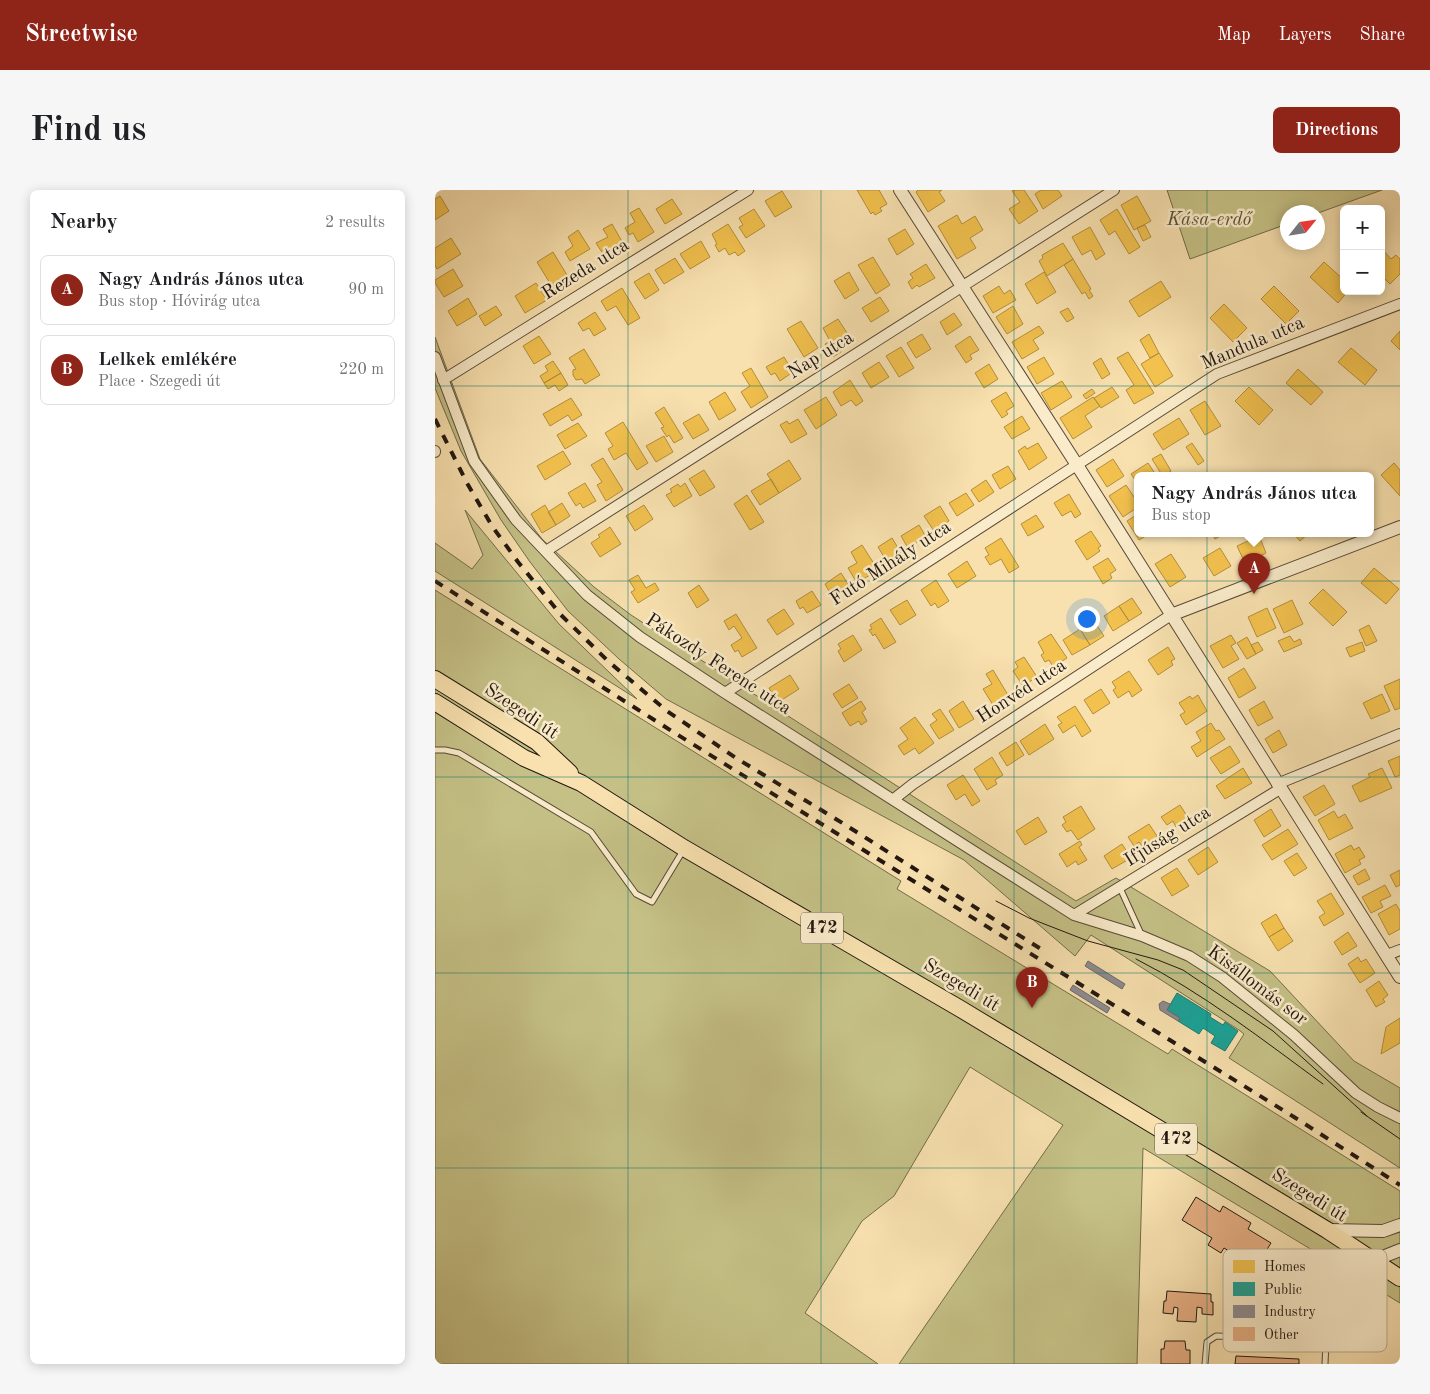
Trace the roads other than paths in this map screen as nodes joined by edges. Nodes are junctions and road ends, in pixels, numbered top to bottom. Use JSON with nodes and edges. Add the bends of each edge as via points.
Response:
{"nodes":[{"id":1,"x":748,"y":190,"type":"edge"},
{"id":2,"x":900,"y":190,"type":"edge"},
{"id":3,"x":1114,"y":190,"type":"edge"},
{"id":4,"x":962,"y":288,"type":"junction"},
{"id":5,"x":1400,"y":304,"type":"edge"},
{"id":6,"x":435,"y":357,"type":"edge"},
{"id":7,"x":443,"y":380,"type":"junction"},
{"id":8,"x":1077,"y":464,"type":"junction"},
{"id":9,"x":1400,"y":527,"type":"edge"},
{"id":10,"x":1374,"y":537,"type":"edge"},
{"id":11,"x":1374,"y":537,"type":"edge"},
{"id":12,"x":546,"y":551,"type":"junction"},
{"id":13,"x":1171,"y":615,"type":"junction"},
{"id":14,"x":435,"y":679,"type":"edge"},
{"id":15,"x":725,"y":693,"type":"junction"},
{"id":16,"x":435,"y":702,"type":"edge"},
{"id":17,"x":1400,"y":734,"type":"edge"},
{"id":18,"x":435,"y":750,"type":"edge"},
{"id":19,"x":581,"y":783,"type":"junction"},
{"id":20,"x":1279,"y":786,"type":"junction"},
{"id":21,"x":894,"y":799,"type":"junction"},
{"id":22,"x":684,"y":848,"type":"junction"},
{"id":23,"x":1120,"y":888,"type":"junction"},
{"id":24,"x":1073,"y":915,"type":"junction"},
{"id":25,"x":1142,"y":936,"type":"junction"},
{"id":26,"x":1400,"y":950,"type":"edge"},
{"id":27,"x":1387,"y":955,"type":"junction"},
{"id":28,"x":1400,"y":977,"type":"edge"},
{"id":29,"x":1400,"y":1118,"type":"edge"},
{"id":30,"x":1400,"y":1225,"type":"edge"},
{"id":31,"x":1327,"y":1230,"type":"junction"},
{"id":32,"x":1356,"y":1249,"type":"edge"},
{"id":33,"x":1387,"y":1269,"type":"edge"},
{"id":34,"x":1400,"y":1278,"type":"edge"},
{"id":35,"x":1223,"y":1336,"type":"edge"},
{"id":36,"x":1205,"y":1364,"type":"edge"}],
"edges":[{"from":1,"to":7,"type":"street","name":"Rezeda utca"},
{"from":2,"to":4,"type":"street"},
{"from":3,"to":4,"type":"street","name":"Nap utca"},
{"from":4,"to":8,"type":"street"},
{"from":4,"to":12,"type":"street","name":"Nap utca"},
{"from":5,"to":8,"type":"street","name":"Mandula utca","via":[[1217,374]]},
{"from":6,"to":7,"type":"street","name":"Pákozdy Ferenc utca"},
{"from":7,"to":12,"type":"street","name":"Pákozdy Ferenc utca","via":[[474,461],[516,520]]},
{"from":8,"to":13,"type":"street"},
{"from":8,"to":15,"type":"street","name":"Futó Mihály utca"},
{"from":9,"to":11,"type":"street"},
{"from":10,"to":13,"type":"street"},
{"from":12,"to":15,"type":"street","name":"Pákozdy Ferenc utca","via":[[587,595],[640,637]]},
{"from":13,"to":20,"type":"street"},
{"from":13,"to":21,"type":"street","name":"Honvéd utca"},
{"from":14,"to":19,"type":"main road","name":"Szegedi út","number":"472","via":[[537,742]]},
{"from":15,"to":21,"type":"street","name":"Pákozdy Ferenc utca"},
{"from":16,"to":19,"type":"main road","name":"Szegedi út","number":"472","via":[[524,758]]},
{"from":17,"to":20,"type":"street","name":"Ifjúság utca"},
{"from":18,"to":22,"type":"lane","via":[[459,753],[591,832],[636,894],[652,902]]},
{"from":19,"to":22,"type":"main road","name":"Szegedi út","number":"472"},
{"from":20,"to":23,"type":"street","name":"Ifjúság utca"},
{"from":20,"to":27,"type":"street"},
{"from":21,"to":24,"type":"street","name":"Pákozdy Ferenc utca"},
{"from":22,"to":31,"type":"main road","name":"Szegedi út","number":"472","via":[[959,1008]]},
{"from":23,"to":24,"type":"street","name":"Ifjúság utca"},
{"from":23,"to":25,"type":"lane"},
{"from":24,"to":25,"type":"street","name":"Kisállomás sor"},
{"from":25,"to":29,"type":"street","name":"Kisállomás sor","via":[[1189,956],[1222,977],[1296,1037],[1356,1093]]},
{"from":26,"to":27,"type":"street"},
{"from":27,"to":28,"type":"street"},
{"from":30,"to":31,"type":"street","via":[[1383,1231]]},
{"from":31,"to":32,"type":"main road","name":"Szegedi út","number":"472"},
{"from":33,"to":34,"type":"main road","number":"472"},
{"from":35,"to":36,"type":"lane","via":[[1216,1336],[1207,1342]]}]}
